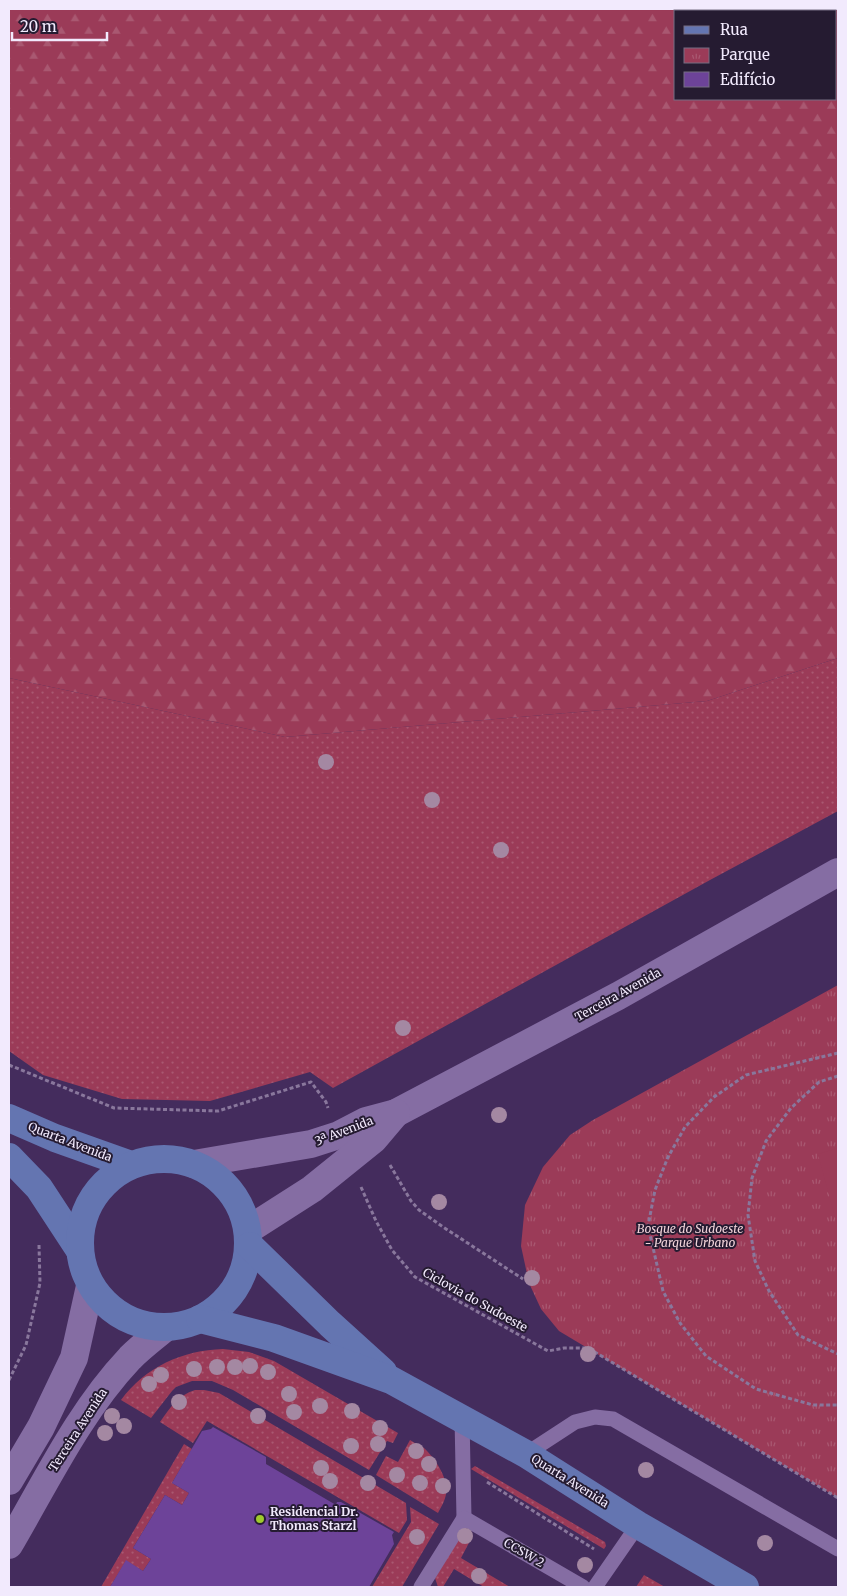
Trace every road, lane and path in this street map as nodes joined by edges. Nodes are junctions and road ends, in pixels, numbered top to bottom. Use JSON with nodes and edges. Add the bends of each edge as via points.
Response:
{"nodes":[{"id":1,"x":838,"y":872,"type":"edge"},
{"id":2,"x":838,"y":1052,"type":"edge"},
{"id":3,"x":9,"y":1066,"type":"edge"},
{"id":4,"x":838,"y":1076,"type":"edge"},
{"id":5,"x":396,"y":1113,"type":"junction"},
{"id":6,"x":9,"y":1118,"type":"edge"},
{"id":7,"x":374,"y":1139,"type":"junction"},
{"id":8,"x":344,"y":1147,"type":"junction"},
{"id":9,"x":9,"y":1157,"type":"edge"},
{"id":10,"x":194,"y":1164,"type":"junction"},
{"id":11,"x":131,"y":1165,"type":"junction"},
{"id":12,"x":39,"y":1237,"type":"dead end"},
{"id":13,"x":249,"y":1238,"type":"junction"},
{"id":14,"x":79,"y":1249,"type":"junction"},
{"id":15,"x":523,"y":1279,"type":"dead end"},
{"id":16,"x":90,"y":1286,"type":"junction"},
{"id":17,"x":200,"y":1319,"type":"junction"},
{"id":18,"x":165,"y":1328,"type":"junction"},
{"id":19,"x":838,"y":1354,"type":"edge"},
{"id":20,"x":9,"y":1380,"type":"edge"},
{"id":21,"x":392,"y":1380,"type":"junction"},
{"id":22,"x":838,"y":1405,"type":"edge"},
{"id":23,"x":462,"y":1418,"type":"junction"},
{"id":24,"x":526,"y":1454,"type":"junction"},
{"id":25,"x":463,"y":1467,"type":"junction"},
{"id":26,"x":9,"y":1481,"type":"edge"},
{"id":27,"x":838,"y":1498,"type":"edge"},
{"id":28,"x":464,"y":1518,"type":"junction"},
{"id":29,"x":638,"y":1525,"type":"junction"},
{"id":30,"x":9,"y":1545,"type":"edge"},
{"id":31,"x":838,"y":1550,"type":"edge"},
{"id":32,"x":614,"y":1560,"type":"junction"},
{"id":33,"x":421,"y":1587,"type":"edge"},
{"id":34,"x":583,"y":1587,"type":"edge"},
{"id":35,"x":595,"y":1587,"type":"edge"},
{"id":36,"x":745,"y":1587,"type":"edge"}],
"edges":[{"from":1,"to":5,"type":"street","name":"Terceira Avenida","via":[[618,996]]},
{"from":2,"to":22,"type":"path","via":[[746,1075],[714,1097],[685,1127],[668,1157],[655,1190],[648,1226],[662,1291],[680,1323],[706,1356],[756,1389],[813,1405]]},
{"from":3,"to":8,"type":"path","name":"Ciclovia do Sudoeste","via":[[114,1108],[218,1110],[311,1082],[326,1102]]},
{"from":4,"to":19,"type":"path","via":[[819,1082],[791,1108],[766,1140],[752,1178],[748,1215],[755,1261],[769,1291],[798,1335]]},
{"from":5,"to":7,"type":"street","name":"3ª Avenida"},
{"from":5,"to":8,"type":"street","name":"3ª Avenida","via":[[366,1121]]},
{"from":6,"to":11,"type":"main road","name":"Quarta Avenida"},
{"from":7,"to":8,"type":"street","name":"3ª Avenida"},
{"from":7,"to":15,"type":"path","via":[[419,1210]]},
{"from":8,"to":10,"type":"street","name":"3ª Avenida","via":[[311,1144]]},
{"from":8,"to":13,"type":"street","name":"3ª Avenida","via":[[312,1189]]},
{"from":8,"to":27,"type":"path","name":"Ciclovia do Sudoeste","via":[[376,1221],[392,1250],[415,1277],[548,1351],[588,1348]]},
{"from":9,"to":14,"type":"main road","via":[[39,1188]]},
{"from":10,"to":11,"type":"main road","via":[[174,1159]]},
{"from":10,"to":13,"type":"main road","via":[[219,1179],[238,1202]]},
{"from":11,"to":14,"type":"main road","via":[[109,1179],[92,1199],[81,1223]]},
{"from":12,"to":20,"type":"path","via":[[40,1283],[26,1345]]},
{"from":13,"to":17,"type":"main road","via":[[238,1283],[222,1304]]},
{"from":13,"to":21,"type":"main road","name":"Quarta Avenida","via":[[330,1324]]},
{"from":14,"to":16,"type":"main road"},
{"from":16,"to":18,"type":"main road","via":[[106,1306],[127,1320]]},
{"from":16,"to":26,"type":"street","via":[[74,1358],[42,1427]]},
{"from":17,"to":18,"type":"main road"},
{"from":17,"to":21,"type":"main road","name":"Quarta Avenida","via":[[274,1338]]},
{"from":18,"to":30,"type":"street","name":"Terceira Avenida","via":[[131,1358],[101,1393],[72,1435]]},
{"from":21,"to":23,"type":"main road","name":"Quarta Avenida"},
{"from":23,"to":24,"type":"main road","name":"Quarta Avenida"},
{"from":23,"to":25,"type":"lane"},
{"from":24,"to":29,"type":"main road","name":"Quarta Avenida"},
{"from":24,"to":31,"type":"lane","via":[[575,1422],[595,1417],[613,1419]]},
{"from":25,"to":28,"type":"lane"},
{"from":25,"to":32,"type":"path"},
{"from":28,"to":33,"type":"lane"},
{"from":28,"to":34,"type":"lane","name":"CCSW 2"},
{"from":29,"to":32,"type":"lane"},
{"from":29,"to":36,"type":"main road","name":"Quarta Avenida"},
{"from":32,"to":35,"type":"lane"}]}
